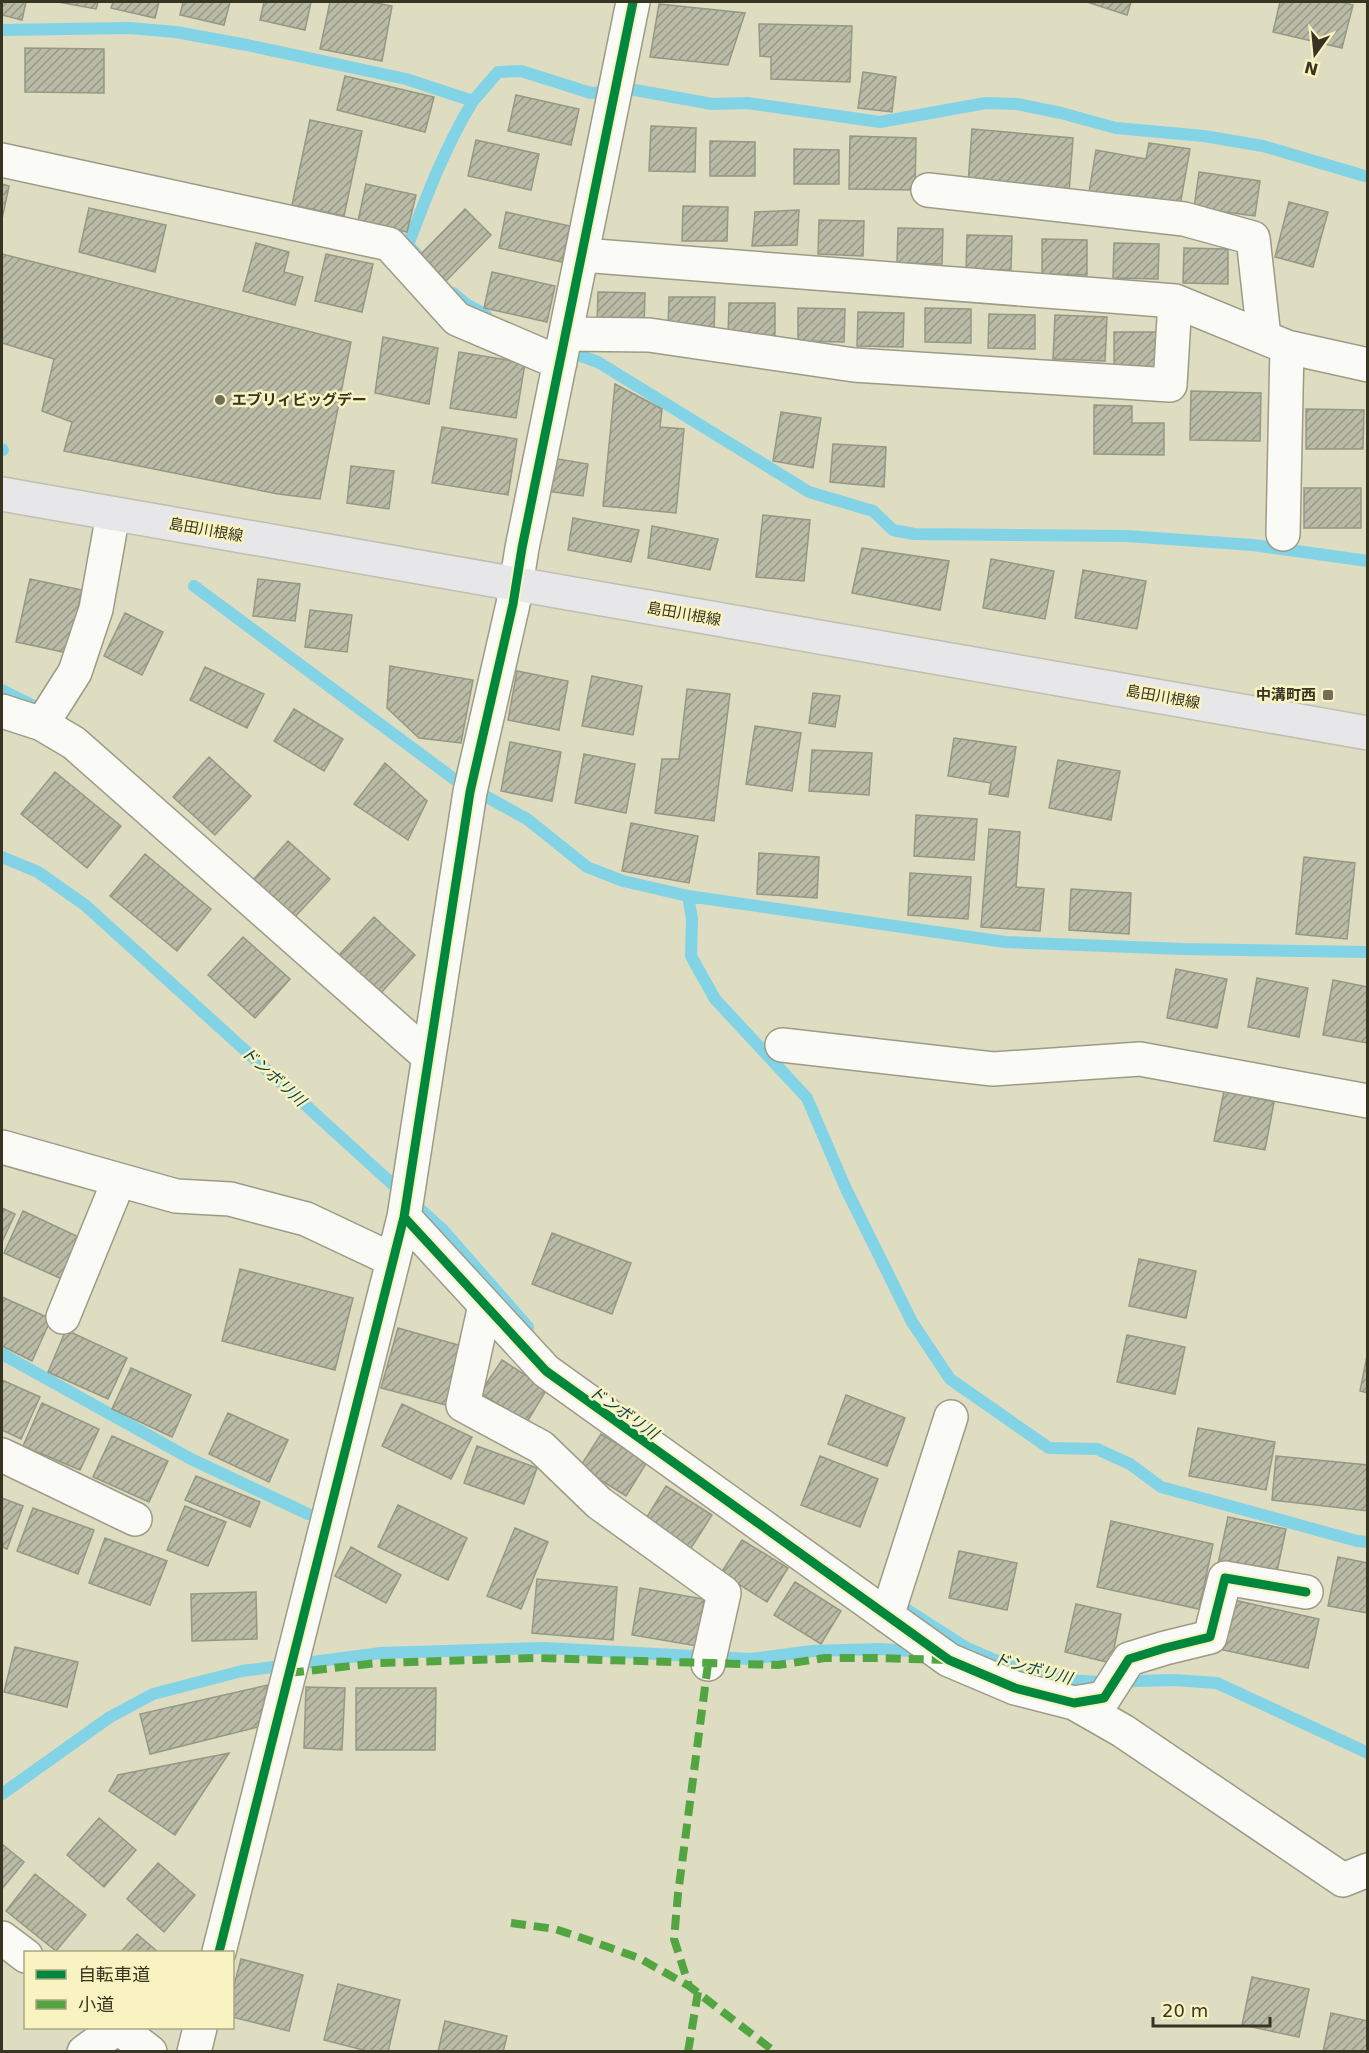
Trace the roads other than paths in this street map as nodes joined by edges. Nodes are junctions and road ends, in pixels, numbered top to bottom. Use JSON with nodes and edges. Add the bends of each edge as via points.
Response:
{"nodes":[{"id":1,"x":633,"y":2,"type":"edge"},
{"id":2,"x":2,"y":160,"type":"edge"},
{"id":3,"x":928,"y":190,"type":"dead end"},
{"id":4,"x":582,"y":255,"type":"junction"},
{"id":5,"x":1175,"y":301,"type":"junction"},
{"id":6,"x":1275,"y":342,"type":"junction"},
{"id":7,"x":563,"y":349,"type":"junction"},
{"id":8,"x":1368,"y":365,"type":"edge"},
{"id":9,"x":2,"y":494,"type":"edge"},
{"id":10,"x":113,"y":514,"type":"junction"},
{"id":11,"x":1283,"y":534,"type":"dead end"},
{"id":12,"x":515,"y":584,"type":"junction"},
{"id":13,"x":2,"y":711,"type":"edge"},
{"id":14,"x":42,"y":724,"type":"junction"},
{"id":15,"x":1368,"y":733,"type":"edge"},
{"id":16,"x":782,"y":1045,"type":"dead end"},
{"id":17,"x":429,"y":1057,"type":"junction"},
{"id":18,"x":1368,"y":1101,"type":"edge"},
{"id":19,"x":2,"y":1147,"type":"edge"},
{"id":20,"x":119,"y":1180,"type":"junction"},
{"id":21,"x":404,"y":1217,"type":"junction"},
{"id":22,"x":393,"y":1260,"type":"junction"},
{"id":23,"x":485,"y":1305,"type":"junction"},
{"id":24,"x":63,"y":1317,"type":"dead end"},
{"id":25,"x":951,"y":1417,"type":"dead end"},
{"id":26,"x":2,"y":1455,"type":"edge"},
{"id":27,"x":135,"y":1519,"type":"dead end"},
{"id":28,"x":1306,"y":1592,"type":"dead end"},
{"id":29,"x":887,"y":1616,"type":"junction"},
{"id":30,"x":708,"y":1664,"type":"dead end"},
{"id":31,"x":1074,"y":1703,"type":"junction"},
{"id":32,"x":1368,"y":1870,"type":"edge"},
{"id":33,"x":2,"y":1938,"type":"edge"},
{"id":34,"x":220,"y":1951,"type":"edge"},
{"id":35,"x":24,"y":1954,"type":"edge"},
{"id":36,"x":117,"y":2029,"type":"edge"},
{"id":37,"x":119,"y":2029,"type":"edge"},
{"id":38,"x":200,"y":2029,"type":"edge"},
{"id":39,"x":84,"y":2052,"type":"edge"},
{"id":40,"x":150,"y":2052,"type":"edge"},
{"id":41,"x":194,"y":2052,"type":"edge"}],
"edges":[{"from":1,"to":4,"type":"street"},
{"from":2,"to":7,"type":"street","via":[[389,244],[457,320]]},
{"from":3,"to":6,"type":"street","via":[[1184,219],[1253,238]]},
{"from":4,"to":5,"type":"street"},
{"from":4,"to":7,"type":"street"},
{"from":5,"to":6,"type":"street"},
{"from":5,"to":7,"type":"street","via":[[1170,385],[854,365],[649,335]]},
{"from":6,"to":8,"type":"street"},
{"from":6,"to":11,"type":"street"},
{"from":7,"to":12,"type":"street"},
{"from":9,"to":10,"type":"main road","name":"島田川根線"},
{"from":10,"to":12,"type":"main road","name":"島田川根線"},
{"from":10,"to":14,"type":"street","via":[[96,609],[75,672]]},
{"from":12,"to":15,"type":"main road","name":"島田川根線"},
{"from":12,"to":17,"type":"street","via":[[470,792]]},
{"from":13,"to":14,"type":"street"},
{"from":14,"to":17,"type":"street","via":[[74,743]]},
{"from":16,"to":18,"type":"street","via":[[993,1069],[1140,1059]]},
{"from":17,"to":21,"type":"street"},
{"from":19,"to":20,"type":"street"},
{"from":20,"to":22,"type":"street","via":[[176,1196],[230,1199],[306,1219]]},
{"from":20,"to":24,"type":"street"},
{"from":21,"to":22,"type":"street"},
{"from":21,"to":23,"type":"street"},
{"from":22,"to":34,"type":"street"},
{"from":23,"to":29,"type":"street","via":[[546,1371]]},
{"from":23,"to":30,"type":"street","via":[[464,1405],[541,1446],[599,1503],[723,1593]]},
{"from":25,"to":29,"type":"street"},
{"from":26,"to":27,"type":"street"},
{"from":28,"to":31,"type":"street","via":[[1225,1578],[1210,1637],[1129,1659],[1104,1698]]},
{"from":29,"to":31,"type":"street","via":[[949,1660],[1015,1688]]},
{"from":31,"to":32,"type":"street","via":[[1123,1731],[1342,1880]]},
{"from":33,"to":35,"type":"street"},
{"from":36,"to":39,"type":"street"},
{"from":37,"to":40,"type":"street"},
{"from":38,"to":41,"type":"street"}]}
